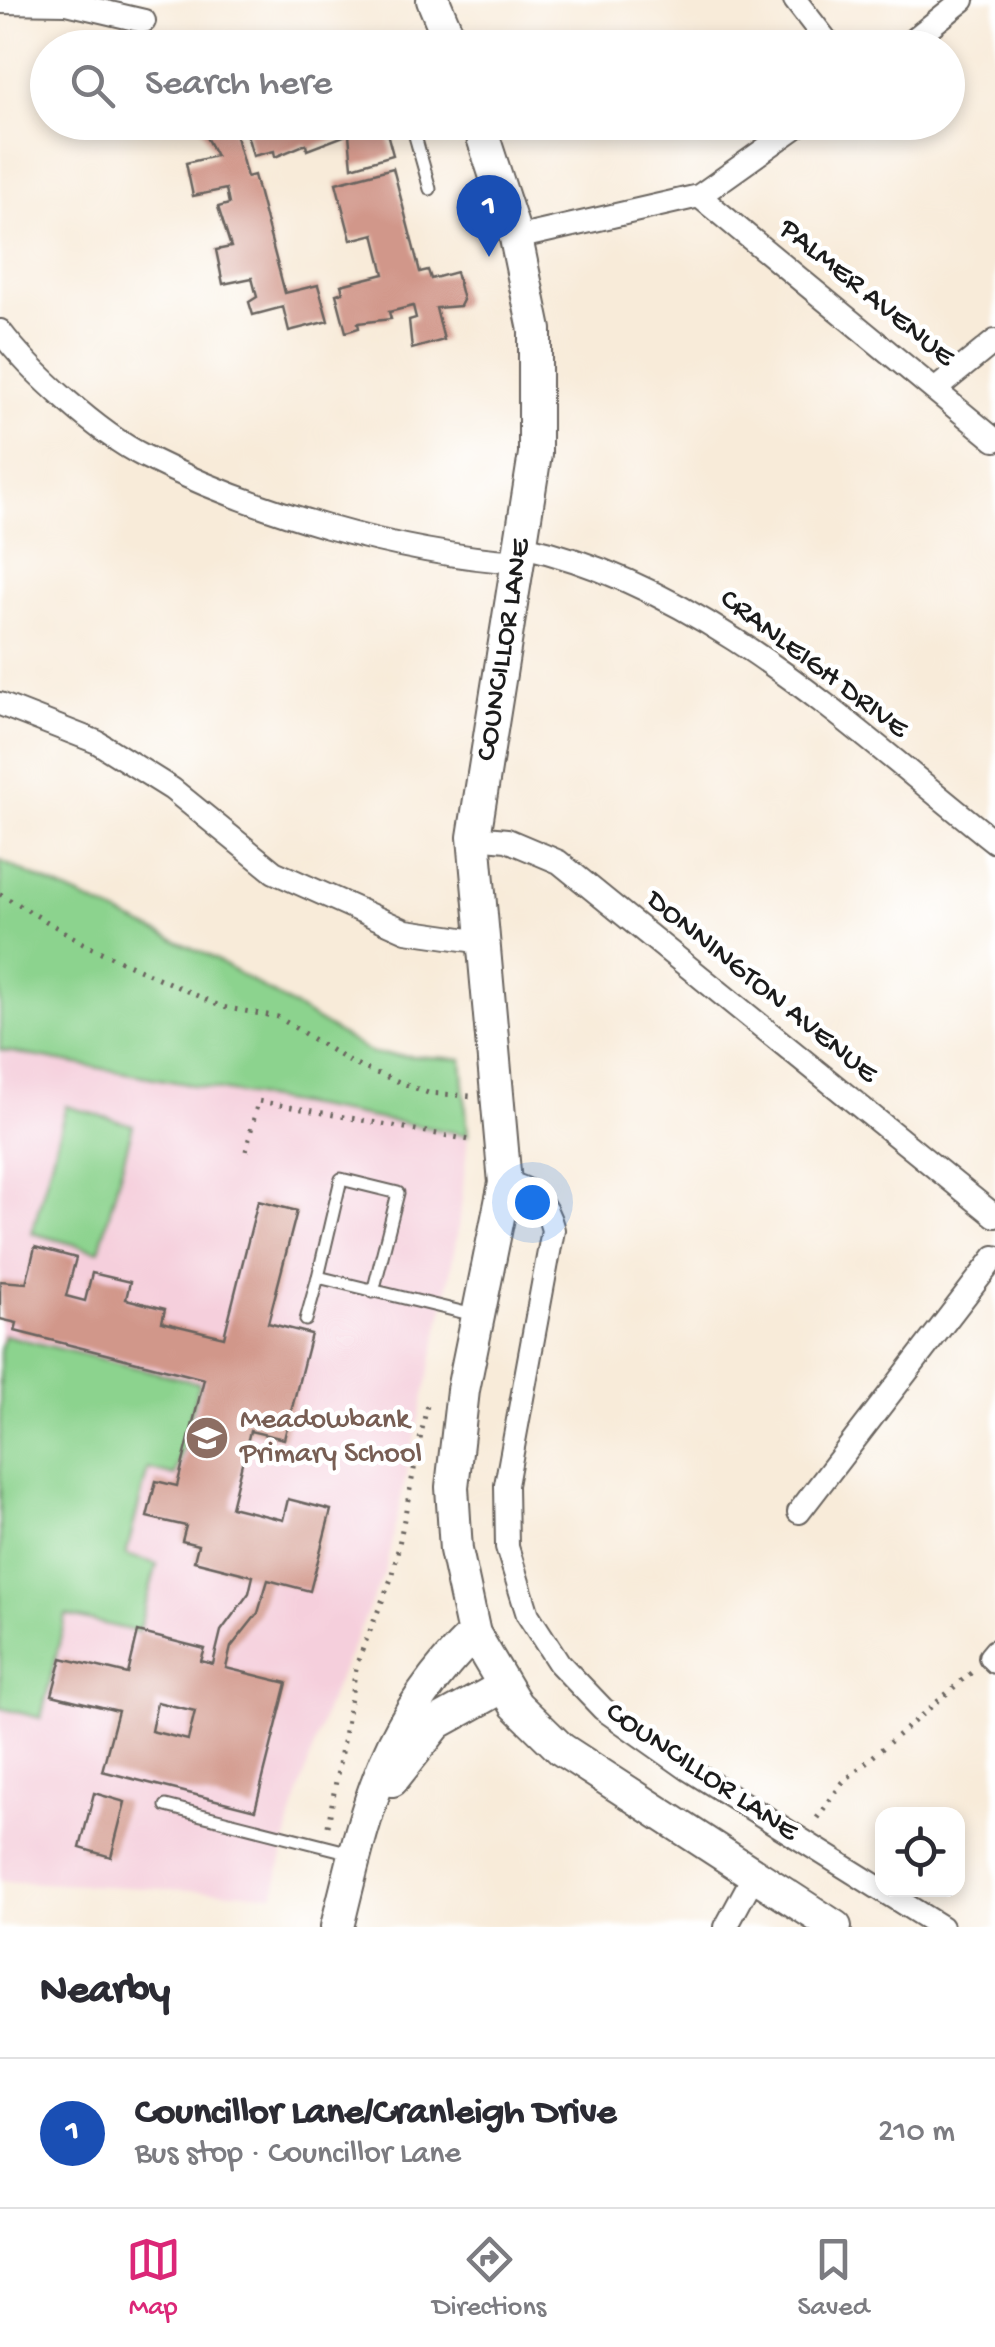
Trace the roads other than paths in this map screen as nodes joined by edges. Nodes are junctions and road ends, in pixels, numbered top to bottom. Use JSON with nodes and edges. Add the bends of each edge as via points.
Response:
{"nodes":[{"id":1,"x":434,"y":0,"type":"edge"},
{"id":2,"x":795,"y":0,"type":"edge"},
{"id":3,"x":963,"y":0,"type":"edge"},
{"id":4,"x":0,"y":2,"type":"edge"},
{"id":5,"x":144,"y":21,"type":"dead end"},
{"id":6,"x":444,"y":30,"type":"edge"},
{"id":7,"x":818,"y":30,"type":"edge"},
{"id":8,"x":926,"y":30,"type":"edge"},
{"id":9,"x":416,"y":140,"type":"edge"},
{"id":10,"x":484,"y":140,"type":"edge"},
{"id":11,"x":778,"y":140,"type":"edge"},
{"id":12,"x":430,"y":189,"type":"dead end"},
{"id":13,"x":699,"y":196,"type":"junction"},
{"id":14,"x":516,"y":238,"type":"junction"},
{"id":15,"x":0,"y":331,"type":"edge"},
{"id":16,"x":995,"y":341,"type":"edge"},
{"id":17,"x":936,"y":389,"type":"junction"},
{"id":18,"x":995,"y":440,"type":"edge"},
{"id":19,"x":521,"y":554,"type":"junction"},
{"id":20,"x":0,"y":704,"type":"edge"},
{"id":21,"x":474,"y":837,"type":"junction"},
{"id":22,"x":995,"y":842,"type":"edge"},
{"id":23,"x":484,"y":942,"type":"junction"},
{"id":24,"x":505,"y":1183,"type":"junction"},
{"id":25,"x":995,"y":1216,"type":"edge"},
{"id":26,"x":995,"y":1257,"type":"edge"},
{"id":27,"x":318,"y":1277,"type":"junction"},
{"id":28,"x":373,"y":1292,"type":"junction"},
{"id":29,"x":478,"y":1316,"type":"junction"},
{"id":30,"x":306,"y":1320,"type":"dead end"},
{"id":31,"x":798,"y":1512,"type":"dead end"},
{"id":32,"x":474,"y":1634,"type":"junction"},
{"id":33,"x":504,"y":1686,"type":"junction"},
{"id":34,"x":166,"y":1806,"type":"dead end"},
{"id":35,"x":346,"y":1845,"type":"junction"},
{"id":36,"x":753,"y":1876,"type":"junction"},
{"id":37,"x":337,"y":1927,"type":"edge"},
{"id":38,"x":726,"y":1927,"type":"edge"},
{"id":39,"x":835,"y":1927,"type":"edge"},
{"id":40,"x":940,"y":1927,"type":"edge"}],
"edges":[{"from":1,"to":6,"type":"street"},
{"from":2,"to":7,"type":"street"},
{"from":3,"to":8,"type":"street"},
{"from":4,"to":5,"type":"street","via":[[67,3]]},
{"from":9,"to":12,"type":"lane"},
{"from":10,"to":14,"type":"street","name":"COUNCILLOR LANE"},
{"from":11,"to":13,"type":"street"},
{"from":13,"to":14,"type":"street"},
{"from":13,"to":17,"type":"street","name":"PALMER AVENUE"},
{"from":14,"to":19,"type":"street","name":"COUNCILLOR LANE","via":[[535,330],[535,454]]},
{"from":15,"to":19,"type":"street","name":"CRANLEIGH DRIVE","via":[[30,370],[142,455],[303,520],[458,558]]},
{"from":16,"to":17,"type":"street"},
{"from":17,"to":18,"type":"street","name":"PALMER AVENUE"},
{"from":19,"to":21,"type":"street","name":"COUNCILLOR LANE"},
{"from":19,"to":22,"type":"street","name":"CRANLEIGH DRIVE","via":[[621,574],[696,614],[768,662]]},
{"from":20,"to":23,"type":"street","via":[[96,742],[172,789],[274,872],[406,931]]},
{"from":21,"to":23,"type":"street","name":"COUNCILLOR LANE"},
{"from":21,"to":25,"type":"street","name":"DONNINGTON AVENUE","via":[[507,840],[560,862]]},
{"from":23,"to":24,"type":"street","name":"COUNCILLOR LANE"},
{"from":24,"to":29,"type":"street","name":"COUNCILLOR LANE"},
{"from":24,"to":40,"type":"street","name":"COUNCILLOR LANE","via":[[525,1186],[548,1210],[553,1230],[506,1485],[508,1547],[528,1615],[559,1663],[603,1710]]},
{"from":26,"to":31,"type":"street"},
{"from":27,"to":28,"type":"lane"},
{"from":27,"to":28,"type":"lane","via":[[341,1179],[398,1192]]},
{"from":27,"to":30,"type":"lane"},
{"from":28,"to":29,"type":"lane"},
{"from":29,"to":32,"type":"street","name":"COUNCILLOR LANE","via":[[452,1487],[456,1550]]},
{"from":32,"to":33,"type":"street","name":"COUNCILLOR LANE"},
{"from":32,"to":35,"type":"street","via":[[410,1710]]},
{"from":33,"to":35,"type":"street","via":[[437,1722]]},
{"from":33,"to":36,"type":"street","name":"COUNCILLOR LANE","via":[[561,1748]]},
{"from":34,"to":35,"type":"lane"},
{"from":35,"to":37,"type":"street"},
{"from":36,"to":38,"type":"street"},
{"from":36,"to":39,"type":"street","name":"COUNCILLOR LANE"}]}
